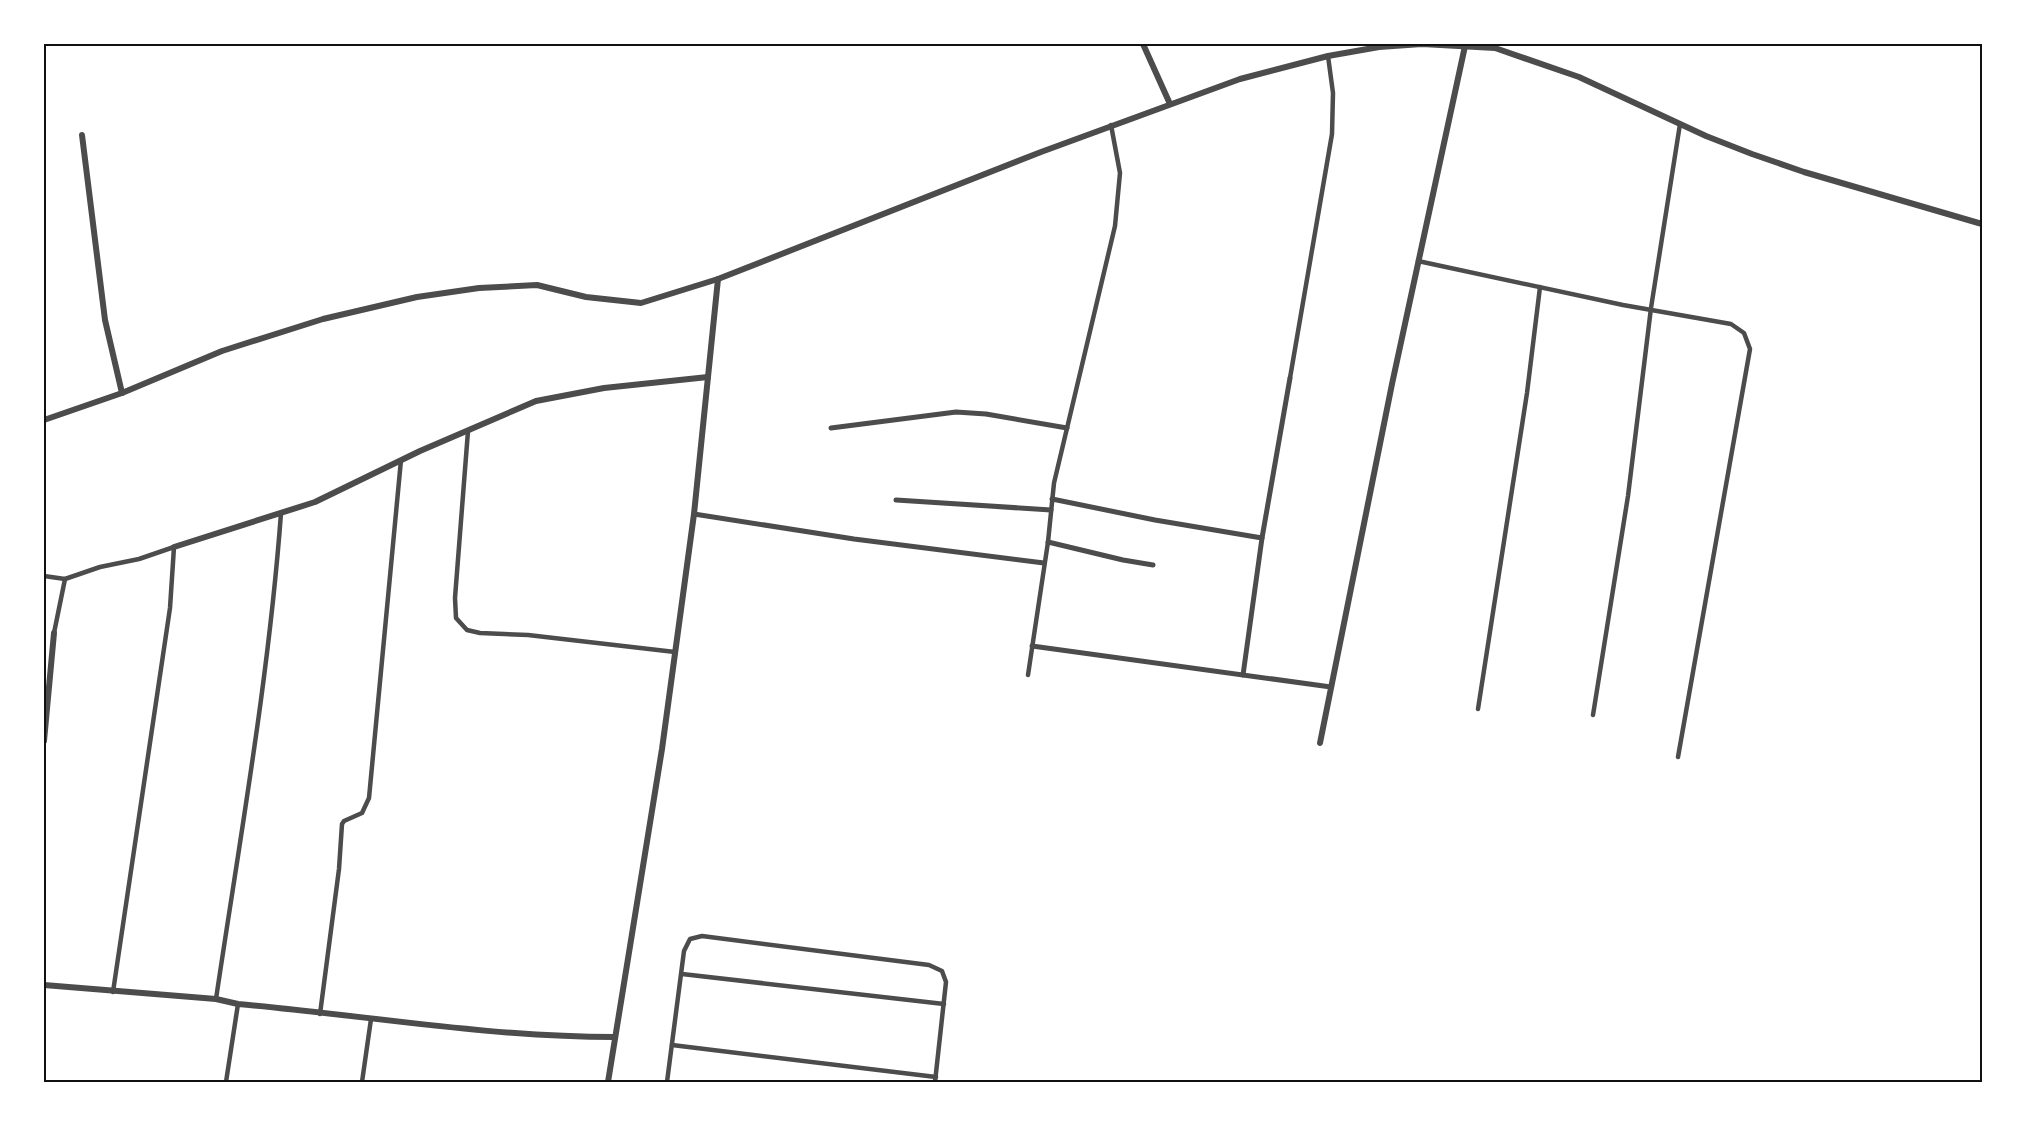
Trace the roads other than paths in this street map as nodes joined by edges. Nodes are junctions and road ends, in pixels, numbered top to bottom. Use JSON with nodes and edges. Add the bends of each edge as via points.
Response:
{"nodes":[{"id":1,"x":1143,"y":44,"type":"edge"},
{"id":2,"x":1464,"y":46,"type":"junction"},
{"id":3,"x":1328,"y":56,"type":"junction"},
{"id":4,"x":1170,"y":104,"type":"junction"},
{"id":5,"x":1680,"y":124,"type":"junction"},
{"id":6,"x":1112,"y":125,"type":"junction"},
{"id":7,"x":82,"y":135,"type":"dead end"},
{"id":8,"x":1983,"y":224,"type":"edge"},
{"id":9,"x":1418,"y":261,"type":"junction"},
{"id":10,"x":718,"y":279,"type":"junction"},
{"id":11,"x":1540,"y":287,"type":"junction"},
{"id":12,"x":1651,"y":308,"type":"junction"},
{"id":13,"x":708,"y":377,"type":"junction"},
{"id":14,"x":1290,"y":378,"type":"joint"},
{"id":15,"x":122,"y":393,"type":"junction"},
{"id":16,"x":44,"y":420,"type":"edge"},
{"id":17,"x":831,"y":429,"type":"dead end"},
{"id":18,"x":1067,"y":429,"type":"junction"},
{"id":19,"x":468,"y":431,"type":"junction"},
{"id":20,"x":401,"y":460,"type":"junction"},
{"id":21,"x":1052,"y":499,"type":"junction"},
{"id":22,"x":896,"y":500,"type":"dead end"},
{"id":23,"x":1051,"y":510,"type":"junction"},
{"id":24,"x":281,"y":513,"type":"junction"},
{"id":25,"x":694,"y":514,"type":"junction"},
{"id":26,"x":1262,"y":538,"type":"junction"},
{"id":27,"x":1048,"y":542,"type":"junction"},
{"id":28,"x":174,"y":547,"type":"junction"},
{"id":29,"x":1044,"y":563,"type":"junction"},
{"id":30,"x":1153,"y":565,"type":"dead end"},
{"id":31,"x":44,"y":576,"type":"edge"},
{"id":32,"x":65,"y":579,"type":"junction"},
{"id":33,"x":54,"y":633,"type":"joint"},
{"id":34,"x":1032,"y":646,"type":"junction"},
{"id":35,"x":675,"y":652,"type":"junction"},
{"id":36,"x":1028,"y":675,"type":"dead end"},
{"id":37,"x":1243,"y":675,"type":"junction"},
{"id":38,"x":1331,"y":687,"type":"junction"},
{"id":39,"x":1478,"y":709,"type":"dead end"},
{"id":40,"x":1593,"y":716,"type":"dead end"},
{"id":41,"x":44,"y":741,"type":"edge"},
{"id":42,"x":1320,"y":743,"type":"dead end"},
{"id":43,"x":1678,"y":757,"type":"dead end"},
{"id":44,"x":681,"y":974,"type":"junction"},
{"id":45,"x":44,"y":985,"type":"edge"},
{"id":46,"x":114,"y":992,"type":"junction"},
{"id":47,"x":216,"y":999,"type":"junction"},
{"id":48,"x":238,"y":1004,"type":"junction"},
{"id":49,"x":944,"y":1004,"type":"junction"},
{"id":50,"x":320,"y":1014,"type":"junction"},
{"id":51,"x":371,"y":1019,"type":"junction"},
{"id":52,"x":614,"y":1037,"type":"junction"},
{"id":53,"x":672,"y":1045,"type":"junction"},
{"id":54,"x":936,"y":1080,"type":"edge"},
{"id":55,"x":226,"y":1083,"type":"edge"},
{"id":56,"x":362,"y":1083,"type":"edge"},
{"id":57,"x":608,"y":1083,"type":"edge"},
{"id":58,"x":667,"y":1083,"type":"edge"}],
"edges":[{"from":1,"to":4,"type":"street"},
{"from":2,"to":3,"type":"street","via":[[1378,47]]},
{"from":2,"to":5,"type":"street","via":[[1495,48],[1579,77]]},
{"from":2,"to":9,"type":"street"},
{"from":3,"to":4,"type":"street","via":[[1240,79]]},
{"from":3,"to":14,"type":"lane","via":[[1333,93],[1332,134]]},
{"from":4,"to":6,"type":"street"},
{"from":5,"to":8,"type":"street","via":[[1784,165]]},
{"from":5,"to":12,"type":"lane"},
{"from":6,"to":10,"type":"street"},
{"from":6,"to":18,"type":"lane","via":[[1120,173],[1116,226]]},
{"from":7,"to":15,"type":"street","via":[[105,320]]},
{"from":9,"to":11,"type":"lane"},
{"from":9,"to":38,"type":"street"},
{"from":10,"to":13,"type":"street"},
{"from":10,"to":15,"type":"street","via":[[642,303],[586,297],[537,285],[417,297],[323,319],[222,351]]},
{"from":11,"to":12,"type":"lane"},
{"from":11,"to":39,"type":"lane"},
{"from":12,"to":40,"type":"lane","via":[[1628,496]]},
{"from":12,"to":43,"type":"lane","via":[[1731,324],[1744,333],[1750,350]]},
{"from":13,"to":19,"type":"street","via":[[604,388],[536,401]]},
{"from":13,"to":25,"type":"street"},
{"from":14,"to":26,"type":"street"},
{"from":15,"to":16,"type":"street"},
{"from":17,"to":18,"type":"street","via":[[950,412],[986,414]]},
{"from":18,"to":21,"type":"lane"},
{"from":19,"to":20,"type":"street"},
{"from":19,"to":35,"type":"lane","via":[[455,598],[456,618],[467,630]]},
{"from":20,"to":24,"type":"street","via":[[315,502]]},
{"from":20,"to":50,"type":"lane","via":[[369,798],[362,813],[342,824]]},
{"from":21,"to":23,"type":"lane"},
{"from":21,"to":26,"type":"street"},
{"from":22,"to":23,"type":"street"},
{"from":23,"to":27,"type":"lane"},
{"from":24,"to":28,"type":"street"},
{"from":24,"to":47,"type":"lane","via":[[264,679]]},
{"from":25,"to":29,"type":"street","via":[[865,541]]},
{"from":25,"to":35,"type":"street"},
{"from":26,"to":37,"type":"street"},
{"from":27,"to":29,"type":"lane"},
{"from":27,"to":30,"type":"street"},
{"from":28,"to":32,"type":"lane"},
{"from":28,"to":46,"type":"lane","via":[[170,608]]},
{"from":29,"to":34,"type":"lane"},
{"from":31,"to":32,"type":"lane"},
{"from":32,"to":33,"type":"lane"},
{"from":33,"to":41,"type":"street"},
{"from":34,"to":36,"type":"lane"},
{"from":34,"to":37,"type":"street"},
{"from":35,"to":52,"type":"street"},
{"from":37,"to":38,"type":"street"},
{"from":38,"to":42,"type":"street"},
{"from":44,"to":49,"type":"lane"},
{"from":44,"to":49,"type":"lane","via":[[690,939],[702,936],[929,965],[942,970],[946,982]]},
{"from":44,"to":53,"type":"lane"},
{"from":45,"to":46,"type":"street"},
{"from":46,"to":47,"type":"street"},
{"from":47,"to":48,"type":"street"},
{"from":48,"to":50,"type":"street"},
{"from":48,"to":55,"type":"lane"},
{"from":49,"to":54,"type":"lane"},
{"from":50,"to":51,"type":"street"},
{"from":51,"to":52,"type":"street","via":[[550,1036]]},
{"from":51,"to":56,"type":"lane"},
{"from":52,"to":57,"type":"street"},
{"from":53,"to":54,"type":"lane"},
{"from":53,"to":58,"type":"lane"}]}
